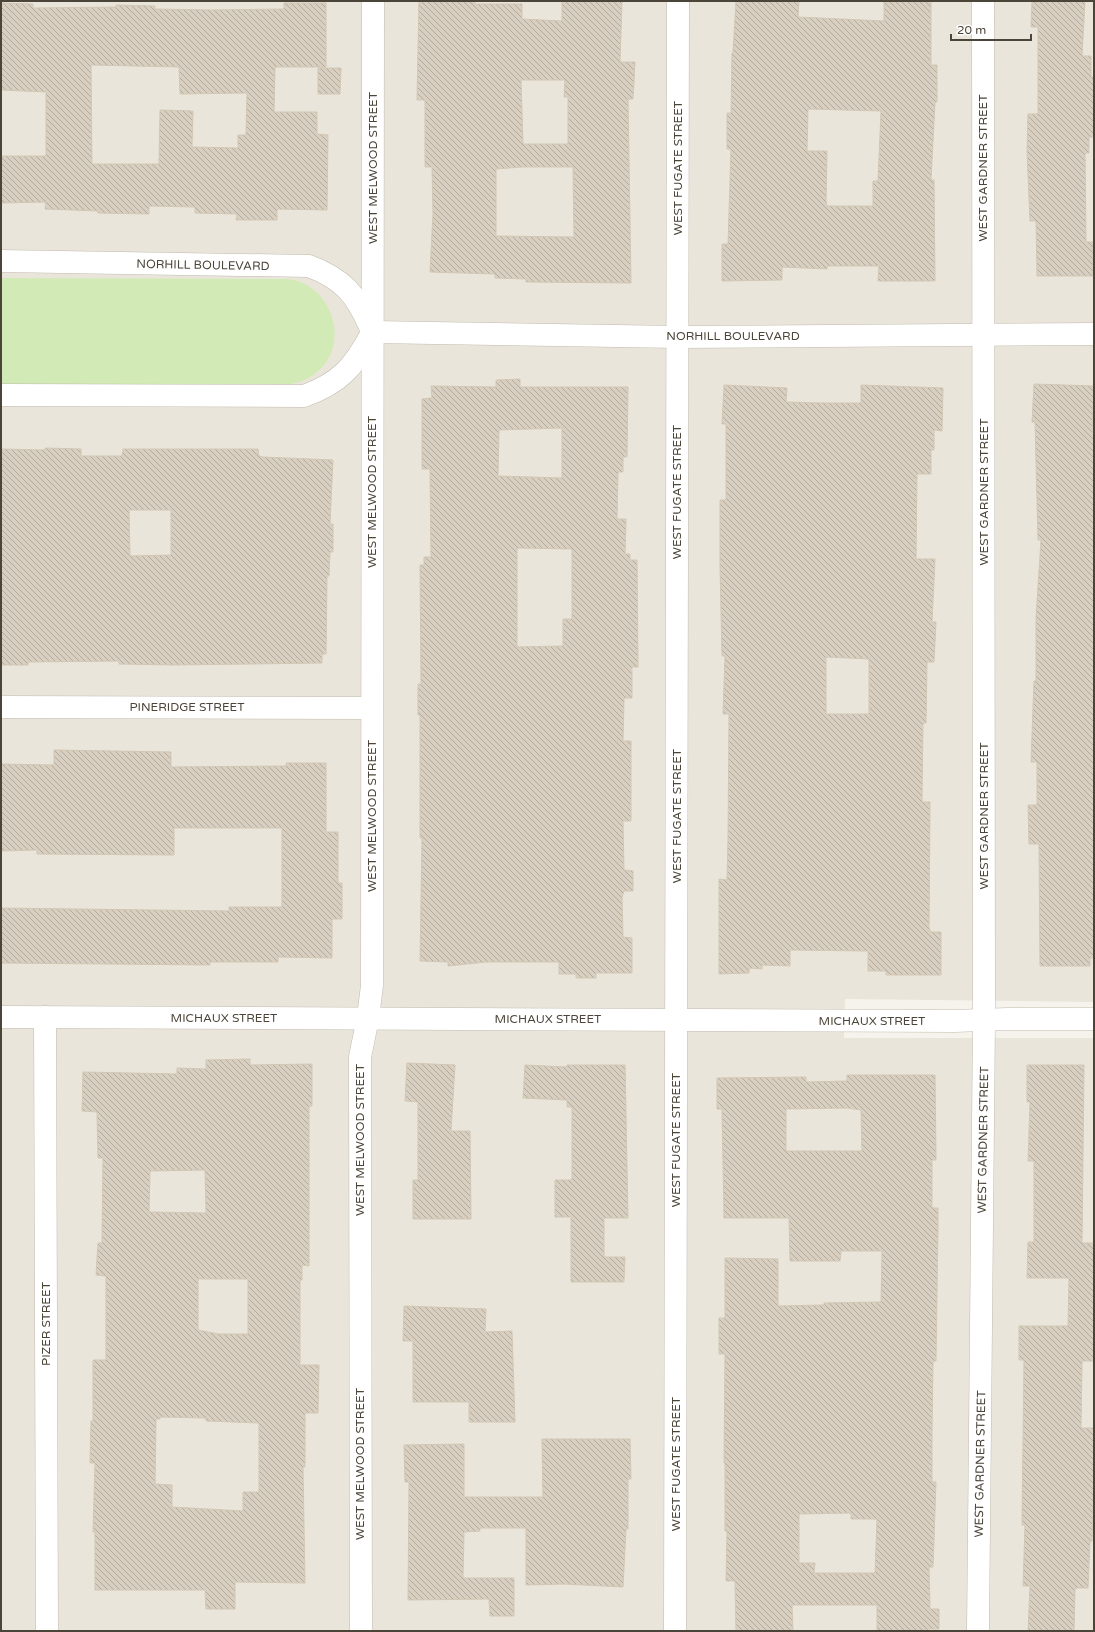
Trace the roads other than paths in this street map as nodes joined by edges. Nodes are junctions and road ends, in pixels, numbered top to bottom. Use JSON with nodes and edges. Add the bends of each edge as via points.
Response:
{"nodes":[{"id":1,"x":373,"y":1,"type":"edge"},
{"id":2,"x":678,"y":1,"type":"edge"},
{"id":3,"x":983,"y":1,"type":"edge"},
{"id":4,"x":1,"y":261,"type":"edge"},
{"id":5,"x":372,"y":332,"type":"junction"},
{"id":6,"x":1094,"y":334,"type":"edge"},
{"id":7,"x":983,"y":335,"type":"junction"},
{"id":8,"x":678,"y":337,"type":"junction"},
{"id":9,"x":1,"y":395,"type":"edge"},
{"id":10,"x":1,"y":707,"type":"edge"},
{"id":11,"x":372,"y":708,"type":"junction"},
{"id":12,"x":1,"y":1017,"type":"edge"},
{"id":13,"x":45,"y":1017,"type":"junction"},
{"id":14,"x":368,"y":1018,"type":"junction"},
{"id":15,"x":676,"y":1019,"type":"junction"},
{"id":16,"x":1094,"y":1019,"type":"edge"},
{"id":17,"x":984,"y":1020,"type":"junction"},
{"id":18,"x":47,"y":1631,"type":"edge"},
{"id":19,"x":360,"y":1631,"type":"edge"},
{"id":20,"x":676,"y":1631,"type":"edge"},
{"id":21,"x":978,"y":1631,"type":"edge"}],
"edges":[{"from":1,"to":5,"type":"street","name":"WEST MELWOOD STREET"},
{"from":2,"to":8,"type":"street","name":"WEST FUGATE STREET"},
{"from":3,"to":7,"type":"street","name":"WEST GARDNER STREET"},
{"from":4,"to":5,"type":"street","name":"NORHILL BOULEVARD","via":[[309,266],[327,273],[342,283],[356,298]]},
{"from":5,"to":8,"type":"street","name":"NORHILL BOULEVARD"},
{"from":5,"to":9,"type":"street","via":[[352,366],[338,380],[322,390],[304,396]]},
{"from":5,"to":11,"type":"street","name":"WEST MELWOOD STREET"},
{"from":6,"to":7,"type":"street","name":"NORHILL BOULEVARD"},
{"from":7,"to":8,"type":"street","name":"NORHILL BOULEVARD"},
{"from":7,"to":17,"type":"street","name":"WEST GARDNER STREET"},
{"from":8,"to":15,"type":"street","name":"WEST FUGATE STREET"},
{"from":10,"to":11,"type":"street","name":"PINERIDGE STREET"},
{"from":11,"to":14,"type":"street","name":"WEST MELWOOD STREET","via":[[372,988]]},
{"from":12,"to":13,"type":"street","name":"MICHAUX STREET"},
{"from":13,"to":14,"type":"street","name":"MICHAUX STREET"},
{"from":13,"to":18,"type":"street","name":"PIZER STREET"},
{"from":14,"to":15,"type":"street","name":"MICHAUX STREET"},
{"from":14,"to":19,"type":"street","name":"WEST MELWOOD STREET","via":[[360,1057]]},
{"from":15,"to":17,"type":"street","name":"MICHAUX STREET"},
{"from":15,"to":20,"type":"street","name":"WEST FUGATE STREET"},
{"from":16,"to":17,"type":"street","name":"MICHAUX STREET"},
{"from":17,"to":21,"type":"street","name":"WEST GARDNER STREET"}]}
